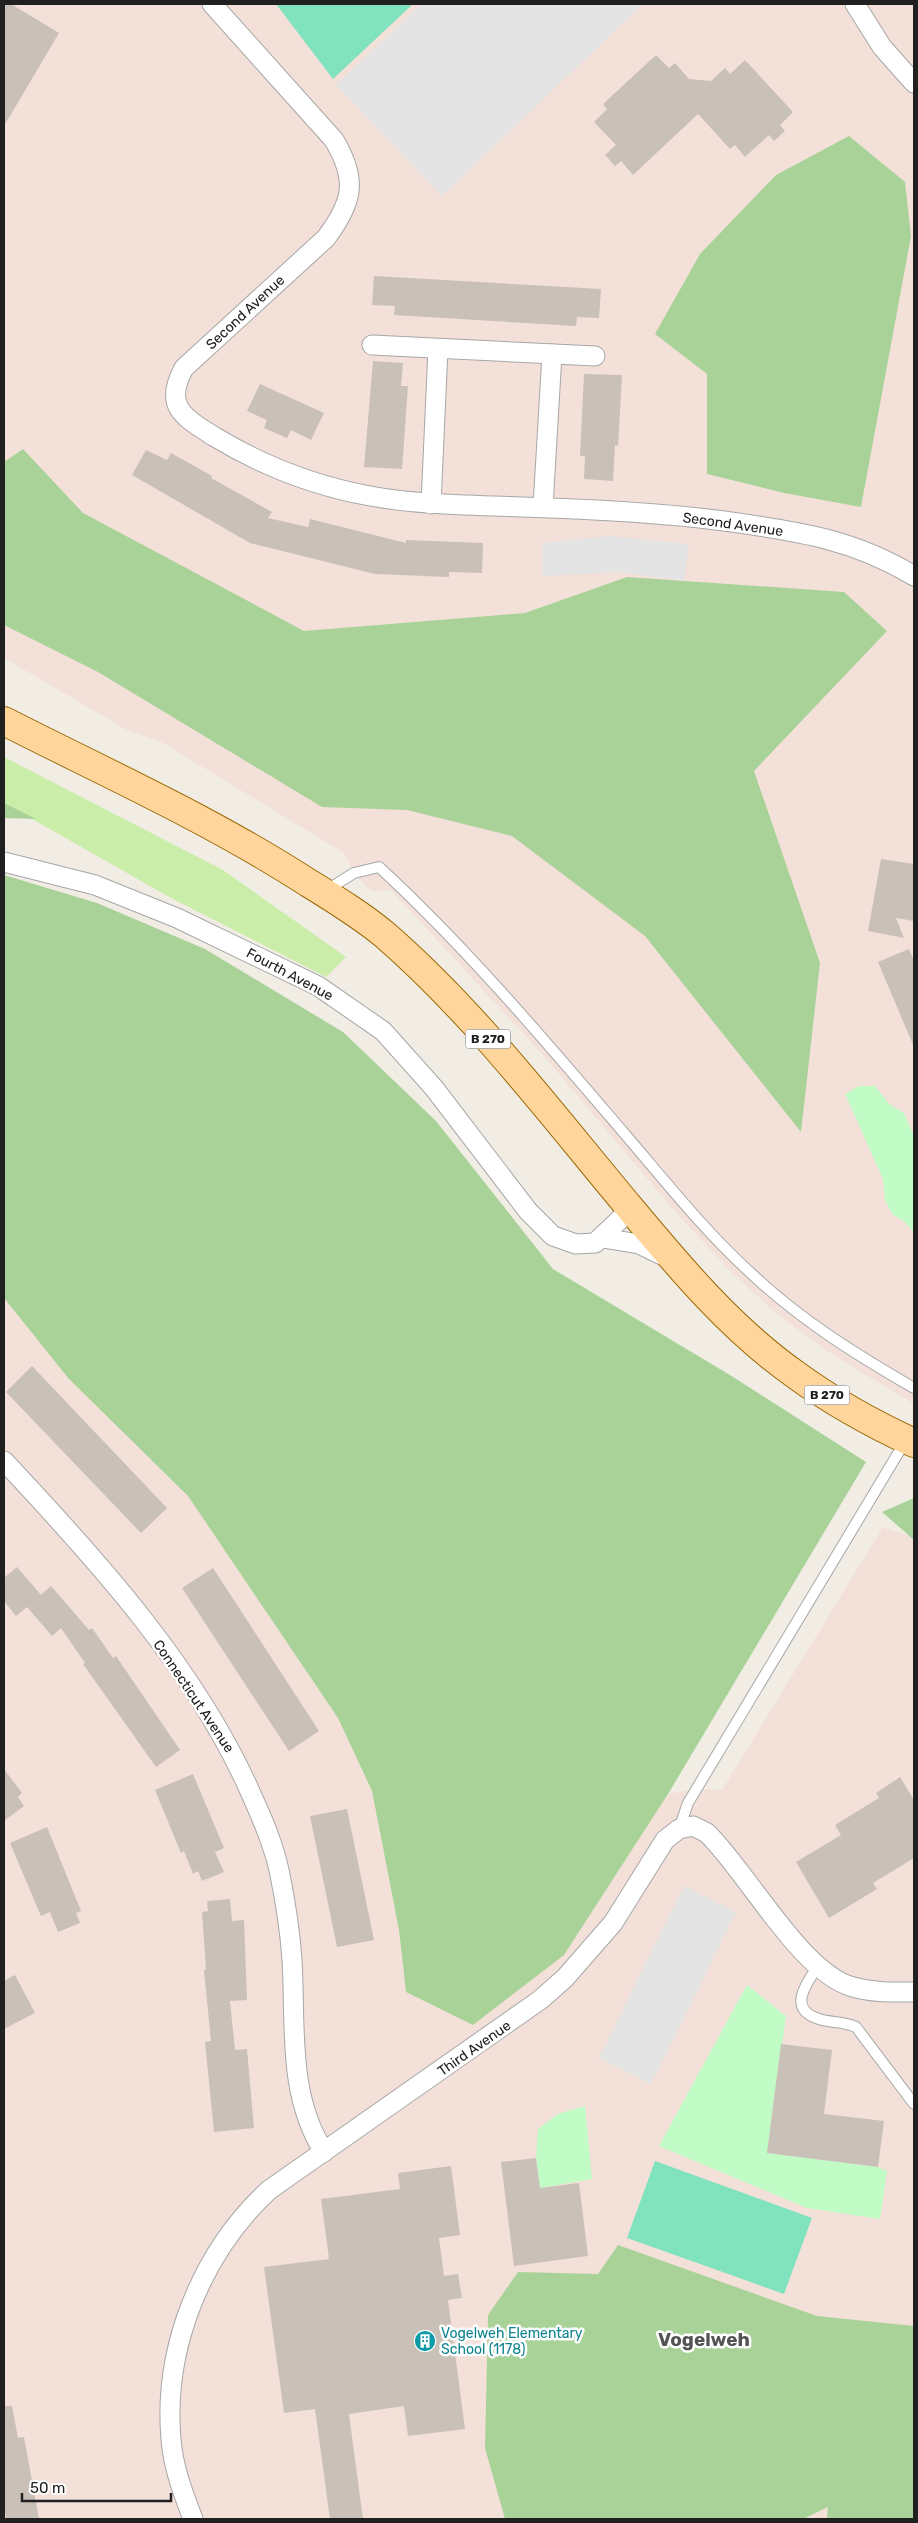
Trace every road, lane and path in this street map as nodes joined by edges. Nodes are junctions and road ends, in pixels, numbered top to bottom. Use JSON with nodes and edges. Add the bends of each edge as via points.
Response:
{"nodes":[{"id":1,"x":212,"y":4,"type":"edge"},
{"id":2,"x":855,"y":4,"type":"edge"},
{"id":3,"x":914,"y":83,"type":"edge"},
{"id":4,"x":372,"y":345,"type":"dead end"},
{"id":5,"x":438,"y":349,"type":"junction"},
{"id":6,"x":552,"y":354,"type":"junction"},
{"id":7,"x":595,"y":356,"type":"dead end"},
{"id":8,"x":431,"y":504,"type":"junction"},
{"id":9,"x":543,"y":507,"type":"junction"},
{"id":10,"x":914,"y":576,"type":"edge"},
{"id":11,"x":4,"y":721,"type":"edge"},
{"id":12,"x":4,"y":862,"type":"edge"},
{"id":13,"x":323,"y":892,"type":"junction"},
{"id":14,"x":631,"y":1209,"type":"junction"},
{"id":15,"x":603,"y":1238,"type":"junction"},
{"id":16,"x":672,"y":1260,"type":"junction"},
{"id":17,"x":914,"y":1388,"type":"edge"},
{"id":18,"x":910,"y":1441,"type":"edge"},
{"id":19,"x":4,"y":1461,"type":"edge"},
{"id":20,"x":679,"y":1829,"type":"junction"},
{"id":21,"x":818,"y":1966,"type":"junction"},
{"id":22,"x":914,"y":1992,"type":"edge"},
{"id":23,"x":914,"y":2104,"type":"edge"},
{"id":24,"x":324,"y":2152,"type":"junction"},
{"id":25,"x":192,"y":2519,"type":"edge"}],
"edges":[{"from":1,"to":8,"type":"street","name":"Second Avenue","via":[[334,140],[346,160],[350,180],[348,201],[326,238],[184,368],[174,396],[177,405],[201,428],[232,447],[296,477],[369,496]]},
{"from":2,"to":3,"type":"street","via":[[882,47]]},
{"from":4,"to":5,"type":"street"},
{"from":5,"to":6,"type":"street"},
{"from":5,"to":8,"type":"street"},
{"from":6,"to":7,"type":"street"},
{"from":6,"to":9,"type":"street"},
{"from":8,"to":9,"type":"street","name":"Second Avenue"},
{"from":9,"to":10,"type":"street","name":"Second Avenue","via":[[654,512],[826,537],[892,562]]},
{"from":11,"to":13,"type":"main road","number":"B 270","via":[[198,818]]},
{"from":12,"to":15,"type":"street","name":"Fourth Avenue","via":[[104,889],[177,918],[318,986],[383,1031],[434,1088],[528,1211],[553,1236],[586,1245]]},
{"from":13,"to":14,"type":"main road","number":"B 270","via":[[383,934],[434,982],[543,1102]]},
{"from":13,"to":17,"type":"lane","via":[[354,873],[379,866],[541,1037],[696,1217],[752,1275],[816,1327]]},
{"from":14,"to":15,"type":"street"},
{"from":14,"to":16,"type":"main road","number":"B 270"},
{"from":15,"to":16,"type":"street","name":"Fourth Avenue","via":[[639,1244]]},
{"from":16,"to":18,"type":"main road","number":"B 270","via":[[748,1336],[795,1375],[852,1411]]},
{"from":18,"to":20,"type":"lane","via":[[688,1803]]},
{"from":19,"to":24,"type":"street","name":"Connecticut Avenue","via":[[80,1543],[130,1604],[177,1667],[238,1761],[268,1831],[278,1867],[292,1958],[297,2077],[311,2131]]},
{"from":20,"to":21,"type":"street","via":[[693,1826],[713,1838],[804,1953]]},
{"from":20,"to":24,"type":"street","name":"Third Avenue","via":[[665,1840],[613,1923],[565,1978],[493,2035]]},
{"from":21,"to":22,"type":"street","via":[[825,1974],[852,1987],[879,1992]]},
{"from":21,"to":23,"type":"lane","via":[[803,1988],[800,2002],[806,2012],[819,2019],[846,2022],[856,2027]]},
{"from":24,"to":25,"type":"street","name":"Third Avenue","via":[[269,2190],[238,2221],[210,2265],[187,2316],[175,2360],[170,2404],[171,2440],[178,2478]]}]}
